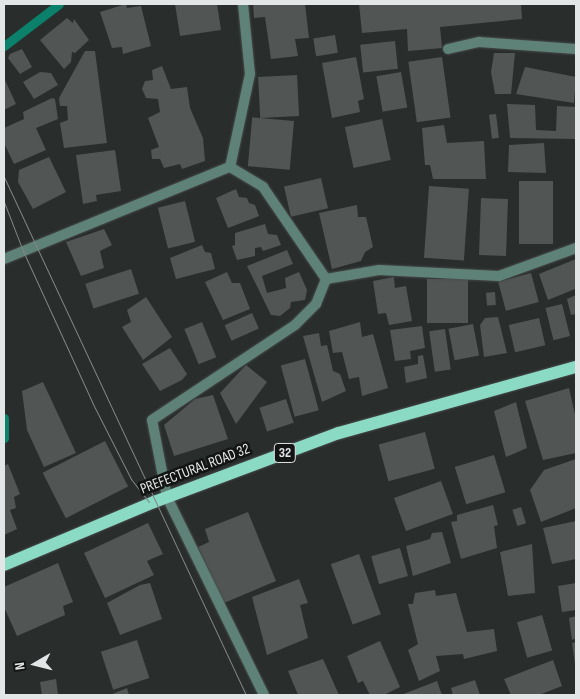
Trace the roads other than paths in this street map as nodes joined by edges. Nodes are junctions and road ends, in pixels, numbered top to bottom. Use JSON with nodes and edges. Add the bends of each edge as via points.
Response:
{"nodes":[{"id":1,"x":243,"y":4,"type":"edge"},
{"id":2,"x":448,"y":49,"type":"dead end"},
{"id":3,"x":576,"y":49,"type":"edge"},
{"id":4,"x":230,"y":167,"type":"junction"},
{"id":5,"x":576,"y":248,"type":"edge"},
{"id":6,"x":4,"y":260,"type":"edge"},
{"id":7,"x":326,"y":279,"type":"junction"},
{"id":8,"x":576,"y":367,"type":"edge"},
{"id":9,"x":167,"y":497,"type":"junction"},
{"id":10,"x":4,"y":566,"type":"edge"},
{"id":11,"x":264,"y":695,"type":"edge"}],
"edges":[{"from":1,"to":4,"type":"street","via":[[250,74]]},
{"from":2,"to":3,"type":"street","via":[[478,42]]},
{"from":4,"to":6,"type":"street"},
{"from":4,"to":7,"type":"street","via":[[263,187]]},
{"from":5,"to":7,"type":"street","via":[[499,276],[379,270]]},
{"from":7,"to":9,"type":"street","via":[[316,304],[295,325],[152,420]]},
{"from":8,"to":9,"type":"main road","name":"PREFECTURAL ROAD 32","number":"32","via":[[338,433]]},
{"from":9,"to":10,"type":"main road","name":"PREFECTURAL ROAD 32","number":"32"},
{"from":9,"to":11,"type":"street"}]}
